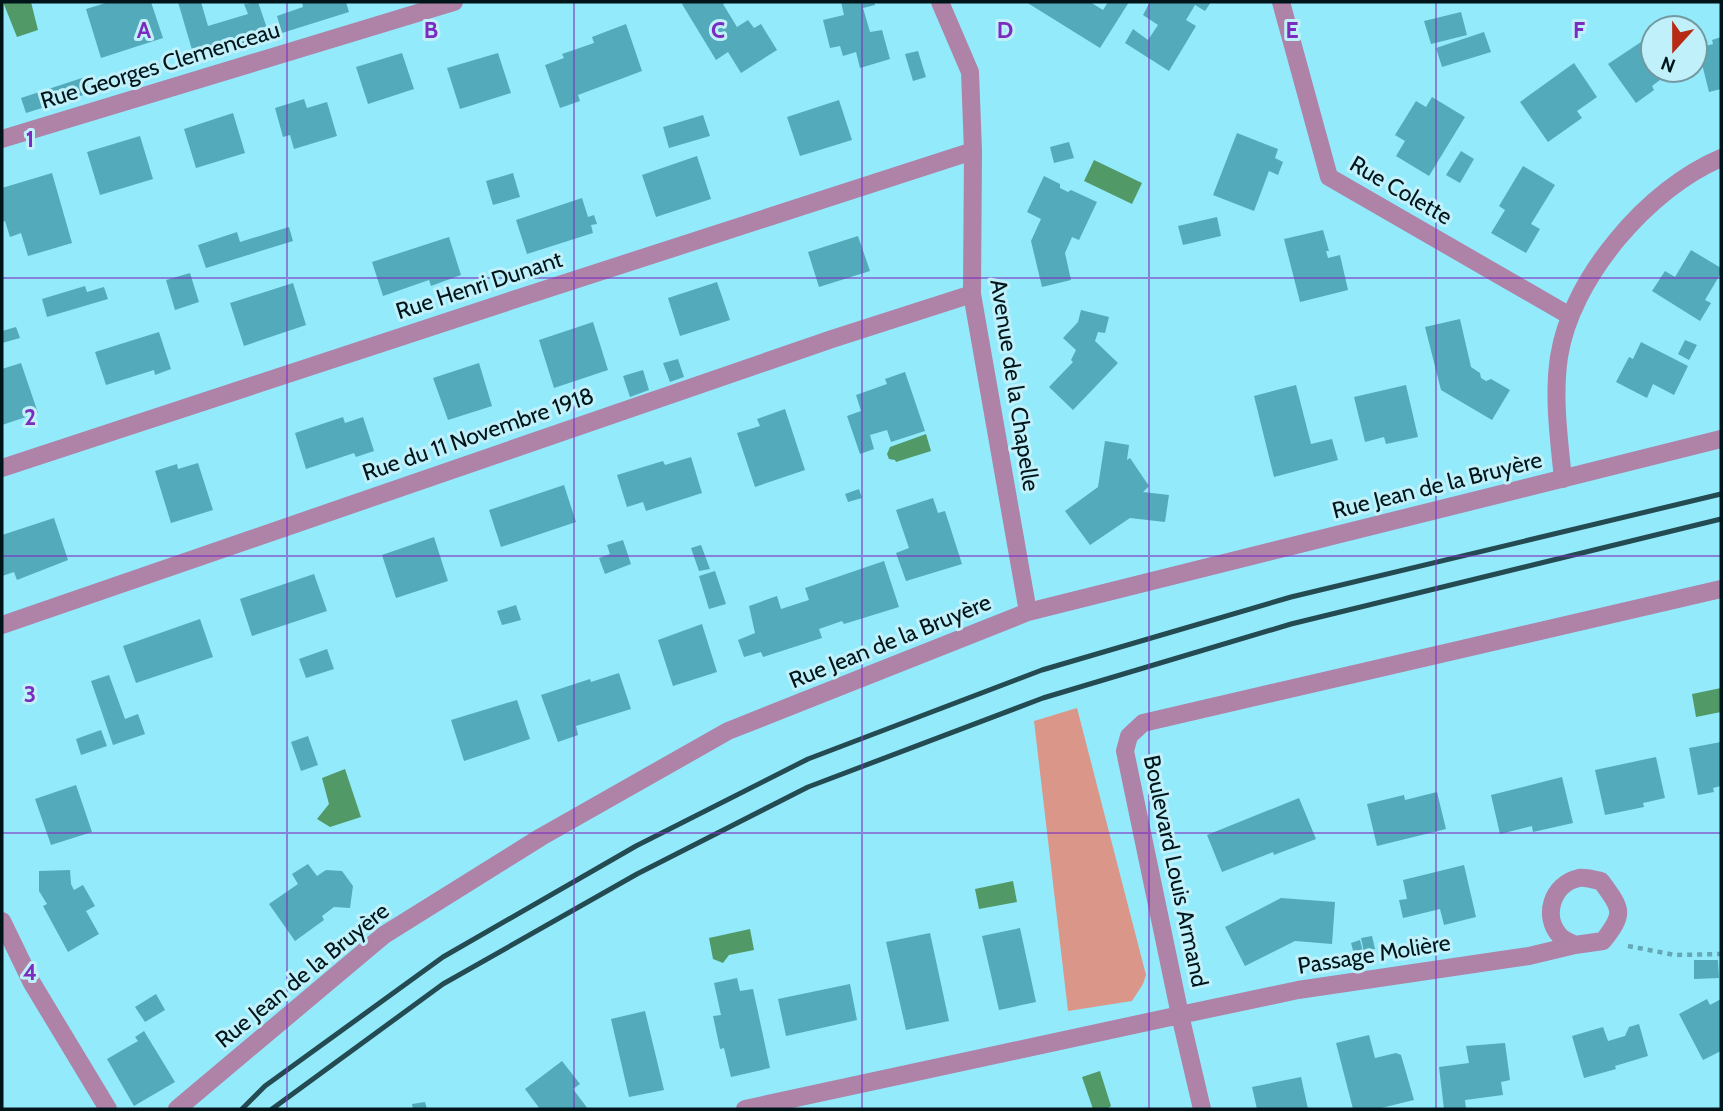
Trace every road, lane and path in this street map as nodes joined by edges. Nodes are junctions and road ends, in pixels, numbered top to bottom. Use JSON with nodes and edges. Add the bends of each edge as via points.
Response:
{"nodes":[{"id":1,"x":454,"y":2,"type":"edge"},
{"id":2,"x":940,"y":2,"type":"edge"},
{"id":3,"x":1281,"y":2,"type":"edge"},
{"id":4,"x":2,"y":139,"type":"edge"},
{"id":5,"x":973,"y":151,"type":"junction"},
{"id":6,"x":1721,"y":158,"type":"edge"},
{"id":7,"x":972,"y":294,"type":"junction"},
{"id":8,"x":1570,"y":316,"type":"junction"},
{"id":9,"x":1721,"y":439,"type":"edge"},
{"id":10,"x":2,"y":468,"type":"edge"},
{"id":11,"x":1563,"y":479,"type":"junction"},
{"id":12,"x":1721,"y":589,"type":"edge"},
{"id":13,"x":1028,"y":612,"type":"junction"},
{"id":14,"x":2,"y":625,"type":"edge"},
{"id":15,"x":2,"y":921,"type":"edge"},
{"id":16,"x":1603,"y":941,"type":"junction"},
{"id":17,"x":1575,"y":945,"type":"junction"},
{"id":18,"x":1721,"y":954,"type":"edge"},
{"id":19,"x":1180,"y":1015,"type":"junction"},
{"id":20,"x":108,"y":1109,"type":"edge"},
{"id":21,"x":177,"y":1109,"type":"edge"},
{"id":22,"x":745,"y":1109,"type":"edge"},
{"id":23,"x":1202,"y":1109,"type":"edge"}],
"edges":[{"from":1,"to":4,"type":"street","name":"Rue Georges Clemenceau"},
{"from":2,"to":5,"type":"street","name":"Avenue de la Chapelle","via":[[970,72]]},
{"from":3,"to":8,"type":"street","name":"Rue Colette","via":[[1329,177]]},
{"from":5,"to":7,"type":"street","name":"Avenue de la Chapelle"},
{"from":5,"to":10,"type":"street","name":"Rue Henri Dunant"},
{"from":6,"to":8,"type":"street","via":[[1701,166],[1652,202],[1606,251]]},
{"from":7,"to":13,"type":"street","name":"Avenue de la Chapelle"},
{"from":7,"to":14,"type":"street","name":"Rue du 11 Novembre 1918","via":[[832,338]]},
{"from":8,"to":11,"type":"street","via":[[1559,356],[1556,409]]},
{"from":9,"to":11,"type":"street","name":"Rue Jean de la Bruyère"},
{"from":11,"to":13,"type":"street","name":"Rue Jean de la Bruyère"},
{"from":12,"to":19,"type":"street","name":"Boulevard Louis Armand","via":[[1143,723],[1129,736],[1125,751]]},
{"from":13,"to":21,"type":"street","name":"Rue Jean de la Bruyère","via":[[729,731],[541,836],[384,936]]},
{"from":15,"to":20,"type":"street","via":[[32,983]]},
{"from":16,"to":17,"type":"street","name":"Passage Molière"},
{"from":16,"to":17,"type":"street","via":[[1617,923],[1618,905],[1601,881],[1581,878],[1564,884],[1552,900],[1550,919],[1561,937]]},
{"from":16,"to":18,"type":"path","via":[[1675,955]]},
{"from":17,"to":19,"type":"street","name":"Passage Molière","via":[[1298,990]]},
{"from":19,"to":22,"type":"street","name":"Boulevard Louis Armand"},
{"from":19,"to":23,"type":"street"}]}
